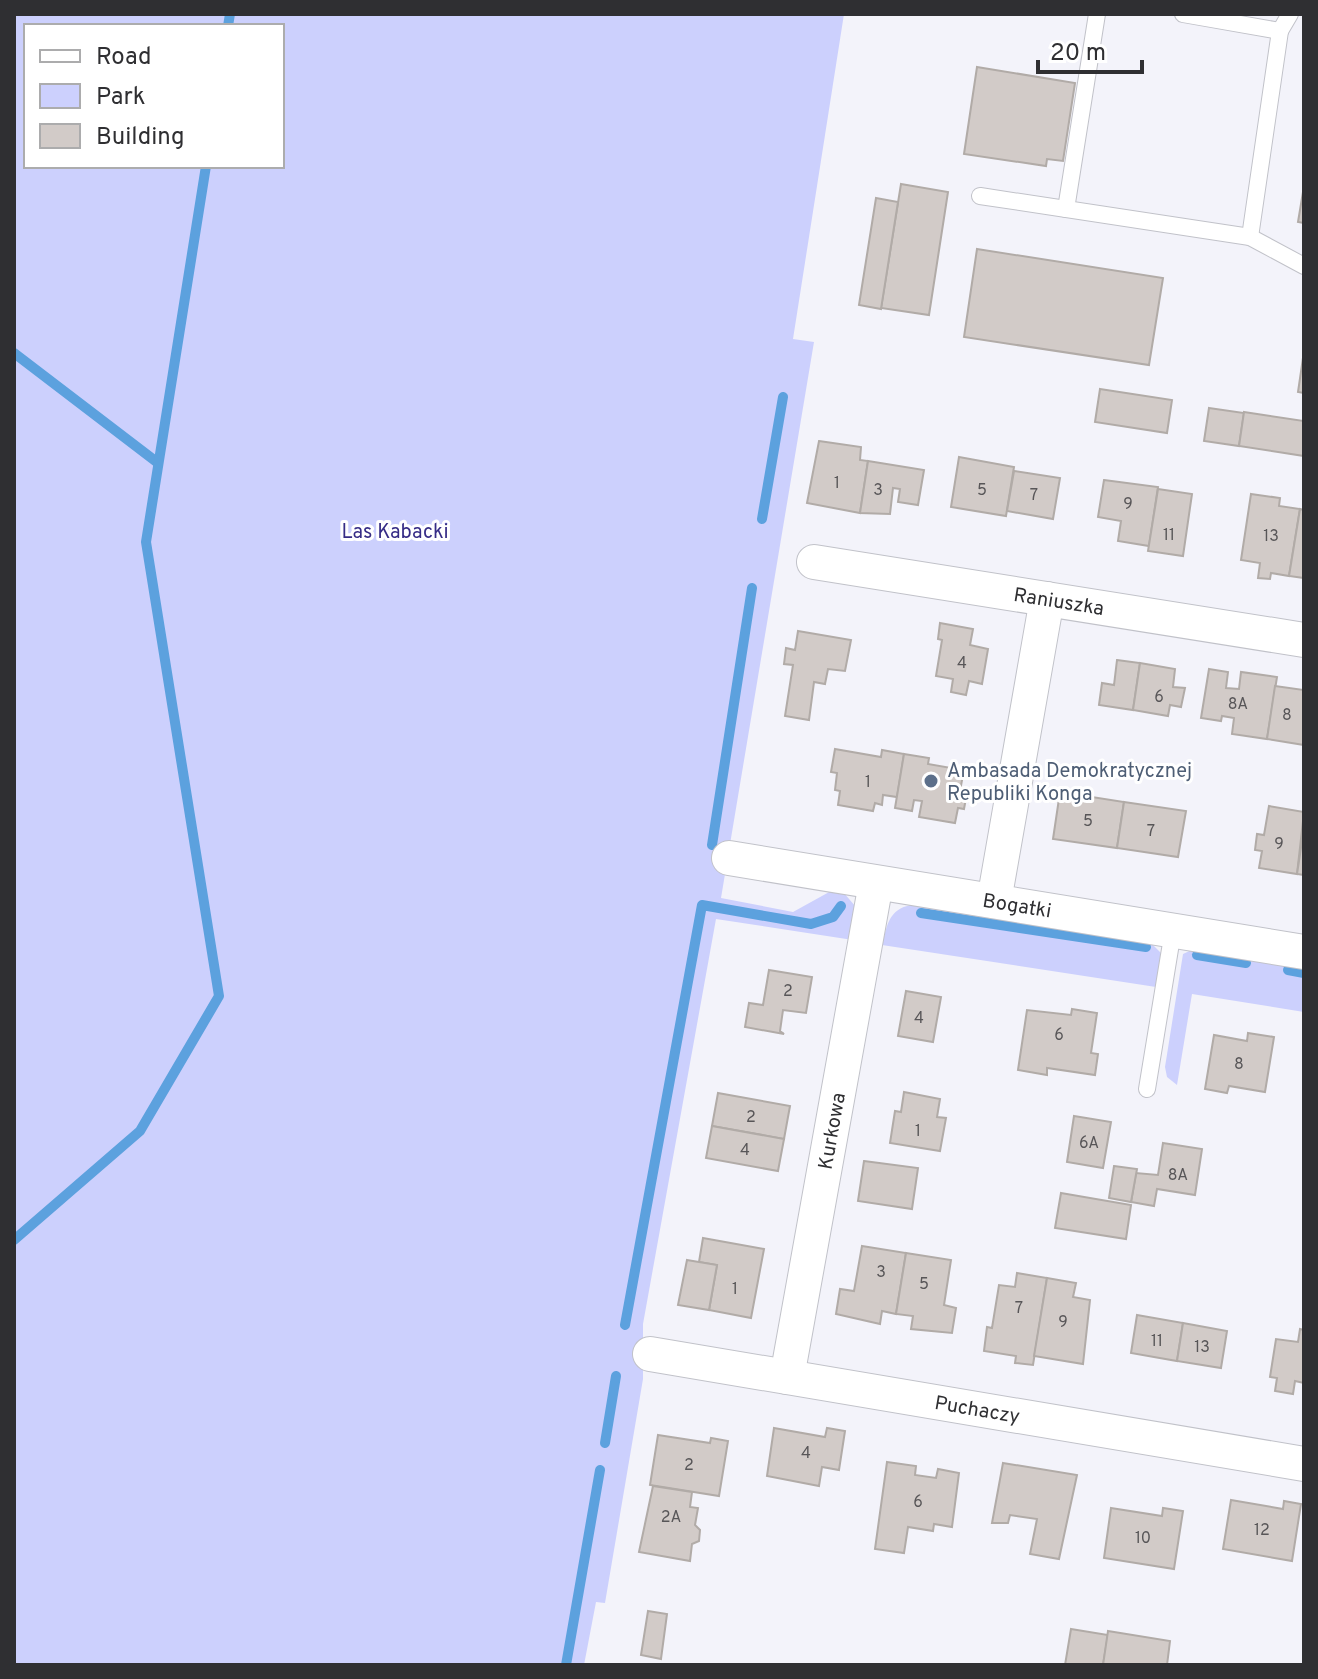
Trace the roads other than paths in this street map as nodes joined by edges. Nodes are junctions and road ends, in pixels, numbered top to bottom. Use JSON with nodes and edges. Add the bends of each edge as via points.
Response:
{"nodes":[{"id":1,"x":1097,"y":14,"type":"edge"},
{"id":2,"x":1183,"y":14,"type":"edge"},
{"id":3,"x":1290,"y":14,"type":"edge"},
{"id":4,"x":1280,"y":31,"type":"junction"},
{"id":5,"x":980,"y":196,"type":"dead end"},
{"id":6,"x":1066,"y":209,"type":"junction"},
{"id":7,"x":1250,"y":237,"type":"junction"},
{"id":8,"x":1304,"y":266,"type":"edge"},
{"id":9,"x":814,"y":562,"type":"dead end"},
{"id":10,"x":1047,"y":599,"type":"junction"},
{"id":11,"x":1304,"y":640,"type":"edge"},
{"id":12,"x":729,"y":858,"type":"dead end"},
{"id":13,"x":876,"y":883,"type":"junction"},
{"id":14,"x":994,"y":901,"type":"junction"},
{"id":15,"x":1173,"y":931,"type":"junction"},
{"id":16,"x":1304,"y":952,"type":"edge"},
{"id":17,"x":1147,"y":1089,"type":"dead end"},
{"id":18,"x":650,"y":1354,"type":"dead end"},
{"id":19,"x":787,"y":1377,"type":"junction"},
{"id":20,"x":1304,"y":1464,"type":"edge"}],
"edges":[{"from":1,"to":6,"type":"lane"},
{"from":2,"to":4,"type":"lane"},
{"from":3,"to":4,"type":"lane"},
{"from":4,"to":7,"type":"lane"},
{"from":5,"to":6,"type":"lane"},
{"from":6,"to":7,"type":"lane"},
{"from":7,"to":8,"type":"lane"},
{"from":9,"to":10,"type":"street","name":"Raniuszka"},
{"from":10,"to":11,"type":"street","name":"Raniuszka"},
{"from":10,"to":14,"type":"street"},
{"from":12,"to":13,"type":"street","name":"Bogatki"},
{"from":13,"to":14,"type":"street","name":"Bogatki"},
{"from":13,"to":19,"type":"street","name":"Kurkowa"},
{"from":14,"to":15,"type":"street","name":"Bogatki"},
{"from":15,"to":16,"type":"street","name":"Bogatki"},
{"from":15,"to":17,"type":"lane"},
{"from":18,"to":19,"type":"street","name":"Puchaczy"},
{"from":19,"to":20,"type":"street","name":"Puchaczy"}]}
